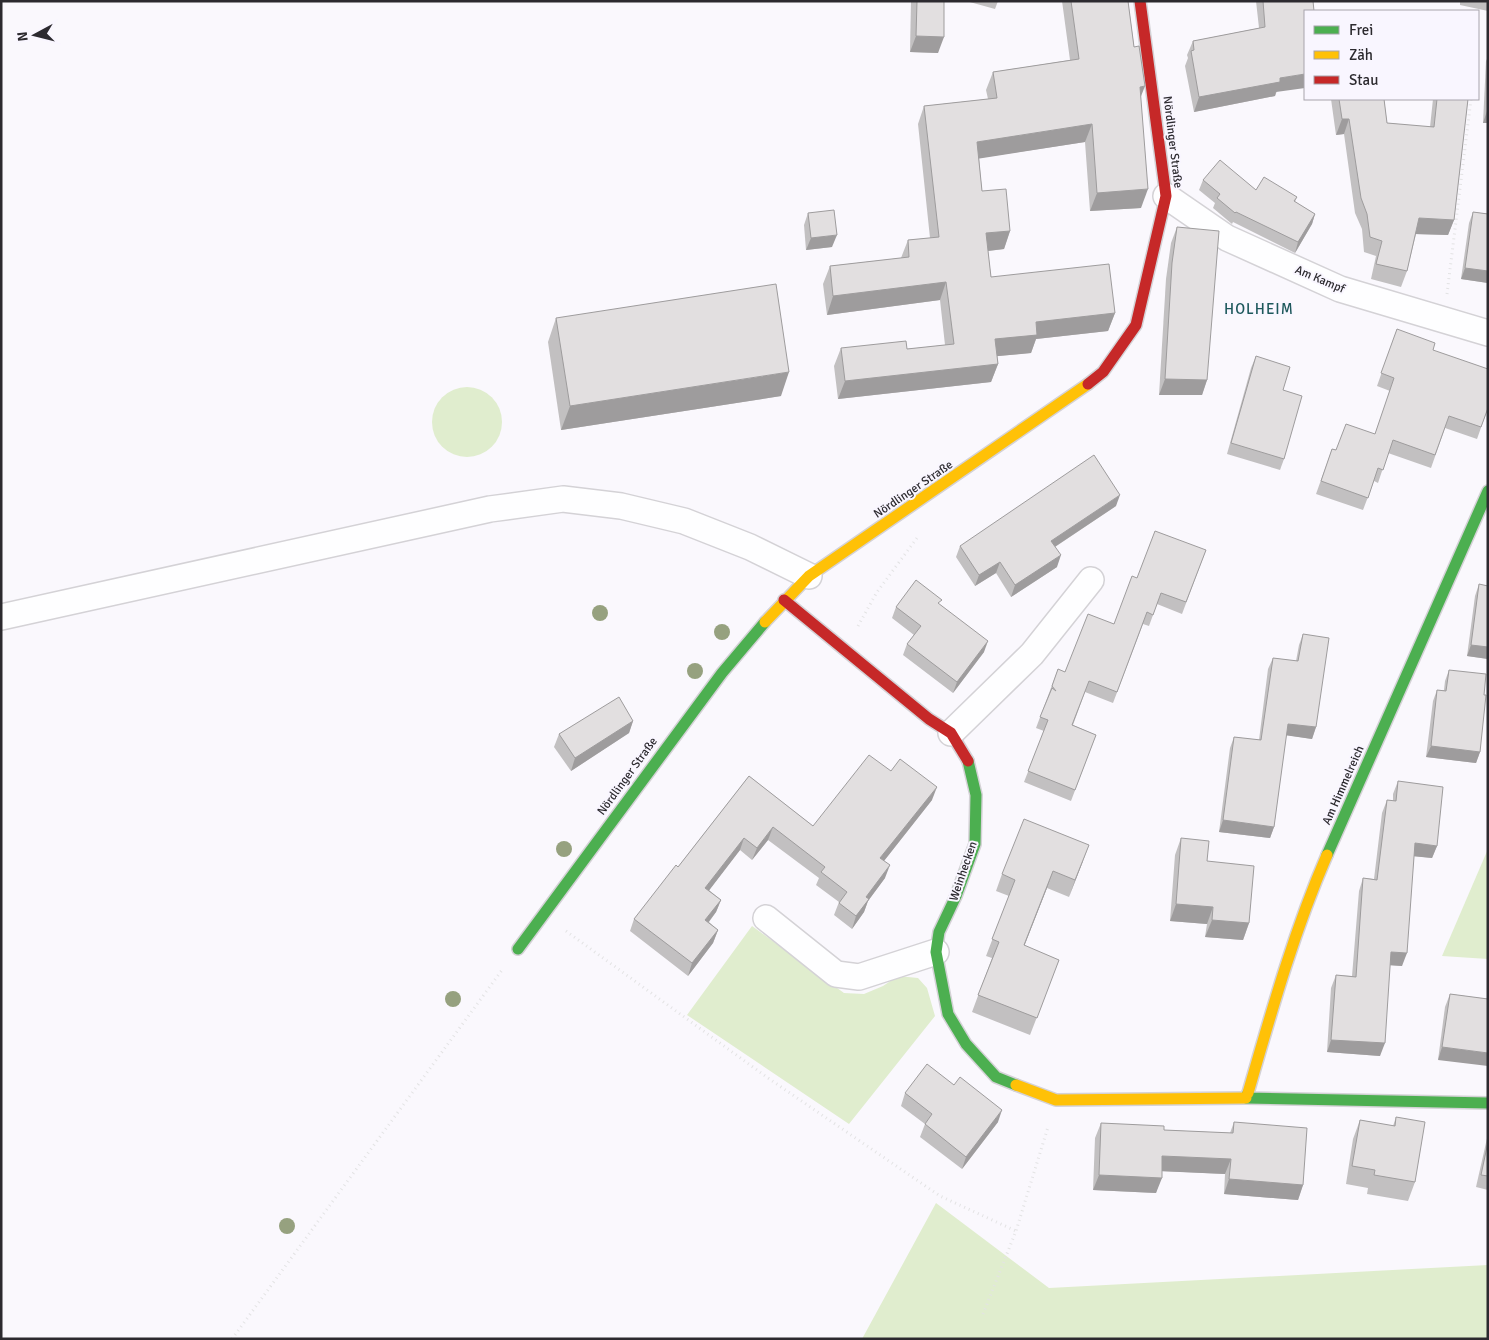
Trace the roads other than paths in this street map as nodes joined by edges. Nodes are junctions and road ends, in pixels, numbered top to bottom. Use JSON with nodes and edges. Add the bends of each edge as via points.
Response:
{"nodes":[{"id":1,"x":1140,"y":1,"type":"edge"},
{"id":2,"x":1166,"y":196,"type":"junction"},
{"id":3,"x":1488,"y":333,"type":"edge"},
{"id":4,"x":1488,"y":491,"type":"edge"},
{"id":5,"x":809,"y":576,"type":"junction"},
{"id":6,"x":1091,"y":580,"type":"dead end"},
{"id":7,"x":784,"y":600,"type":"junction"},
{"id":8,"x":1,"y":617,"type":"edge"},
{"id":9,"x":951,"y":734,"type":"junction"},
{"id":10,"x":766,"y":918,"type":"dead end"},
{"id":11,"x":518,"y":949,"type":"road end"},
{"id":12,"x":936,"y":952,"type":"junction"},
{"id":13,"x":1246,"y":1098,"type":"junction"},
{"id":14,"x":1488,"y":1103,"type":"edge"}],
"edges":[{"from":1,"to":2,"type":"street","name":"Nördlinger Straße"},
{"from":2,"to":3,"type":"street","name":"Am Kampf","via":[[1227,238],[1340,289]]},
{"from":2,"to":5,"type":"street","name":"Nördlinger Straße","via":[[1136,325],[1103,372]]},
{"from":4,"to":13,"type":"street","name":"Am Himmelreich","via":[[1316,880]]},
{"from":5,"to":7,"type":"street","name":"Nördlinger Straße"},
{"from":5,"to":8,"type":"street","via":[[750,547],[684,521],[621,506],[563,499],[490,509]]},
{"from":6,"to":9,"type":"street","via":[[1032,654]]},
{"from":7,"to":9,"type":"street","name":"Weinhecken","via":[[928,719]]},
{"from":7,"to":11,"type":"street","name":"Nördlinger Straße","via":[[722,673]]},
{"from":9,"to":12,"type":"street","name":"Weinhecken","via":[[967,756],[976,795],[975,844],[939,932]]},
{"from":10,"to":12,"type":"street","via":[[836,974],[859,977]]},
{"from":12,"to":13,"type":"street","name":"Weinhecken","via":[[948,1014],[966,1044],[996,1076],[1056,1100]]},
{"from":13,"to":14,"type":"street"}]}
